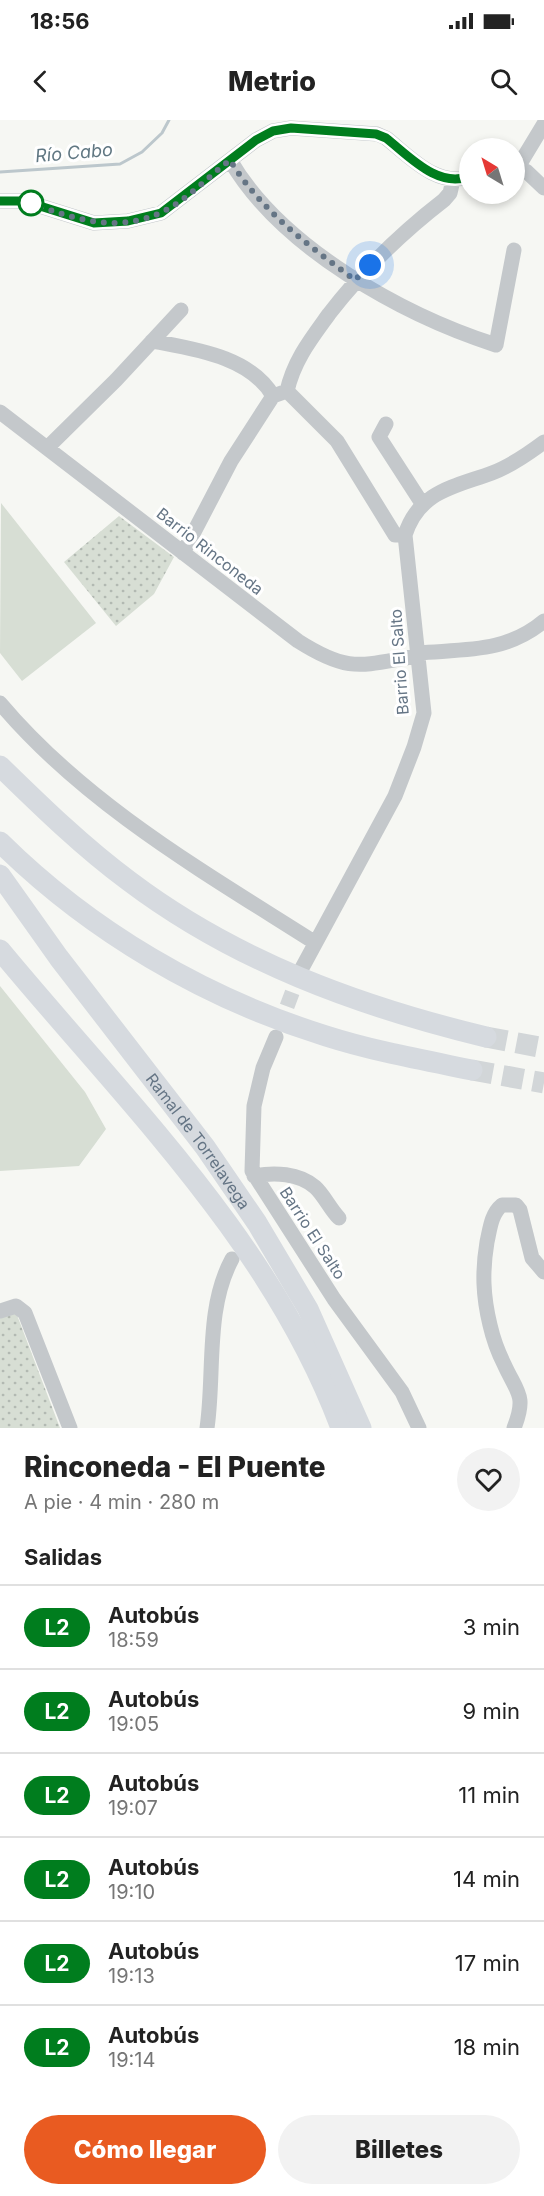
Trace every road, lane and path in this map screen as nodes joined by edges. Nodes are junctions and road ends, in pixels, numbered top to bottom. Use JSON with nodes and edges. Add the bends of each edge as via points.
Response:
{"nodes":[{"id":1,"x":544,"y":124,"type":"edge"},
{"id":2,"x":379,"y":127,"type":"edge"},
{"id":3,"x":525,"y":153,"type":"edge"},
{"id":4,"x":230,"y":160,"type":"junction"},
{"id":5,"x":525,"y":174,"type":"edge"},
{"id":6,"x":459,"y":179,"type":"edge"},
{"id":7,"x":453,"y":180,"type":"junction"},
{"id":8,"x":544,"y":188,"type":"edge"},
{"id":9,"x":1,"y":197,"type":"edge"},
{"id":10,"x":514,"y":250,"type":"dead end"},
{"id":11,"x":355,"y":280,"type":"junction"},
{"id":12,"x":181,"y":310,"type":"dead end"},
{"id":13,"x":152,"y":341,"type":"junction"},
{"id":14,"x":280,"y":393,"type":"junction"},
{"id":15,"x":0,"y":412,"type":"edge"},
{"id":16,"x":386,"y":424,"type":"dead end"},
{"id":17,"x":544,"y":442,"type":"edge"},
{"id":18,"x":47,"y":448,"type":"junction"},
{"id":19,"x":423,"y":505,"type":"junction"},
{"id":20,"x":405,"y":535,"type":"junction"},
{"id":21,"x":183,"y":553,"type":"junction"},
{"id":22,"x":544,"y":621,"type":"edge"},
{"id":23,"x":418,"y":654,"type":"junction"},
{"id":24,"x":0,"y":704,"type":"edge"},
{"id":25,"x":0,"y":766,"type":"edge"},
{"id":26,"x":0,"y":842,"type":"edge"},
{"id":27,"x":0,"y":875,"type":"edge"},
{"id":28,"x":314,"y":942,"type":"junction"},
{"id":29,"x":0,"y":950,"type":"edge"},
{"id":30,"x":302,"y":968,"type":"tunnel mouth"},
{"id":31,"x":276,"y":1037,"type":"tunnel mouth"},
{"id":32,"x":486,"y":1037,"type":"tunnel mouth"},
{"id":33,"x":472,"y":1070,"type":"tunnel mouth"},
{"id":34,"x":254,"y":1176,"type":"junction"},
{"id":35,"x":339,"y":1218,"type":"dead end"},
{"id":36,"x":232,"y":1259,"type":"dead end"},
{"id":37,"x":544,"y":1272,"type":"edge"},
{"id":38,"x":0,"y":1311,"type":"edge"},
{"id":39,"x":70,"y":1428,"type":"edge"},
{"id":40,"x":207,"y":1428,"type":"edge"},
{"id":41,"x":341,"y":1428,"type":"edge"},
{"id":42,"x":361,"y":1428,"type":"edge"},
{"id":43,"x":419,"y":1428,"type":"edge"},
{"id":44,"x":514,"y":1428,"type":"edge"}],
"edges":[{"from":1,"to":3,"type":"street"},
{"from":2,"to":4,"type":"street","via":[[282,129],[262,136]]},
{"from":2,"to":7,"type":"street","via":[[386,138],[436,176]]},
{"from":4,"to":9,"type":"street","via":[[161,213],[128,221],[94,223]]},
{"from":4,"to":11,"type":"street","via":[[273,214]]},
{"from":5,"to":8,"type":"street"},
{"from":6,"to":7,"type":"street"},
{"from":7,"to":11,"type":"street","via":[[444,200],[384,249]]},
{"from":10,"to":11,"type":"street","via":[[496,345],[462,334]]},
{"from":11,"to":14,"type":"street","via":[[305,346]]},
{"from":12,"to":13,"type":"street"},
{"from":13,"to":14,"type":"street","via":[[223,358]]},
{"from":13,"to":18,"type":"street"},
{"from":14,"to":20,"type":"street","via":[[337,441],[395,535]]},
{"from":14,"to":21,"type":"street","via":[[231,461]]},
{"from":15,"to":18,"type":"street","name":"Barrio Rinconeda"},
{"from":16,"to":19,"type":"street","via":[[379,437]]},
{"from":17,"to":19,"type":"street","via":[[507,466],[462,481]]},
{"from":18,"to":21,"type":"street","name":"Barrio Rinconeda"},
{"from":19,"to":20,"type":"street","via":[[410,520]]},
{"from":20,"to":23,"type":"street","name":"Barrio El Salto"},
{"from":21,"to":23,"type":"street","name":"Barrio Rinconeda","via":[[321,655],[356,666]]},
{"from":22,"to":23,"type":"street","name":"Barrio Rinconeda","via":[[508,643]]},
{"from":23,"to":28,"type":"street","name":"Barrio El Salto","via":[[424,713],[414,747],[385,816]]},
{"from":24,"to":28,"type":"street","via":[[52,758],[124,817]]},
{"from":25,"to":32,"type":"highway","via":[[120,875],[220,940],[275,968],[350,998]]},
{"from":26,"to":33,"type":"highway","via":[[107,930],[206,988],[324,1035]]},
{"from":27,"to":42,"type":"highway","name":"Ramal de Torrelavega","via":[[205,1147],[257,1223],[308,1309]]},
{"from":28,"to":30,"type":"street","name":"Barrio El Salto"},
{"from":29,"to":41,"type":"highway","name":"Ramal de Torrelavega","via":[[131,1102],[219,1212],[297,1333]]},
{"from":31,"to":34,"type":"street","via":[[254,1106]]},
{"from":34,"to":35,"type":"street","via":[[280,1174],[308,1183]]},
{"from":34,"to":43,"type":"street","name":"Barrio El Salto","via":[[334,1299],[402,1392]]},
{"from":36,"to":40,"type":"street","via":[[215,1311]]},
{"from":37,"to":44,"type":"street","via":[[532,1258],[523,1213],[516,1204],[502,1205],[492,1219],[482,1281],[490,1327],[521,1399]]},
{"from":38,"to":39,"type":"street","via":[[14,1306],[24,1312]]}]}
